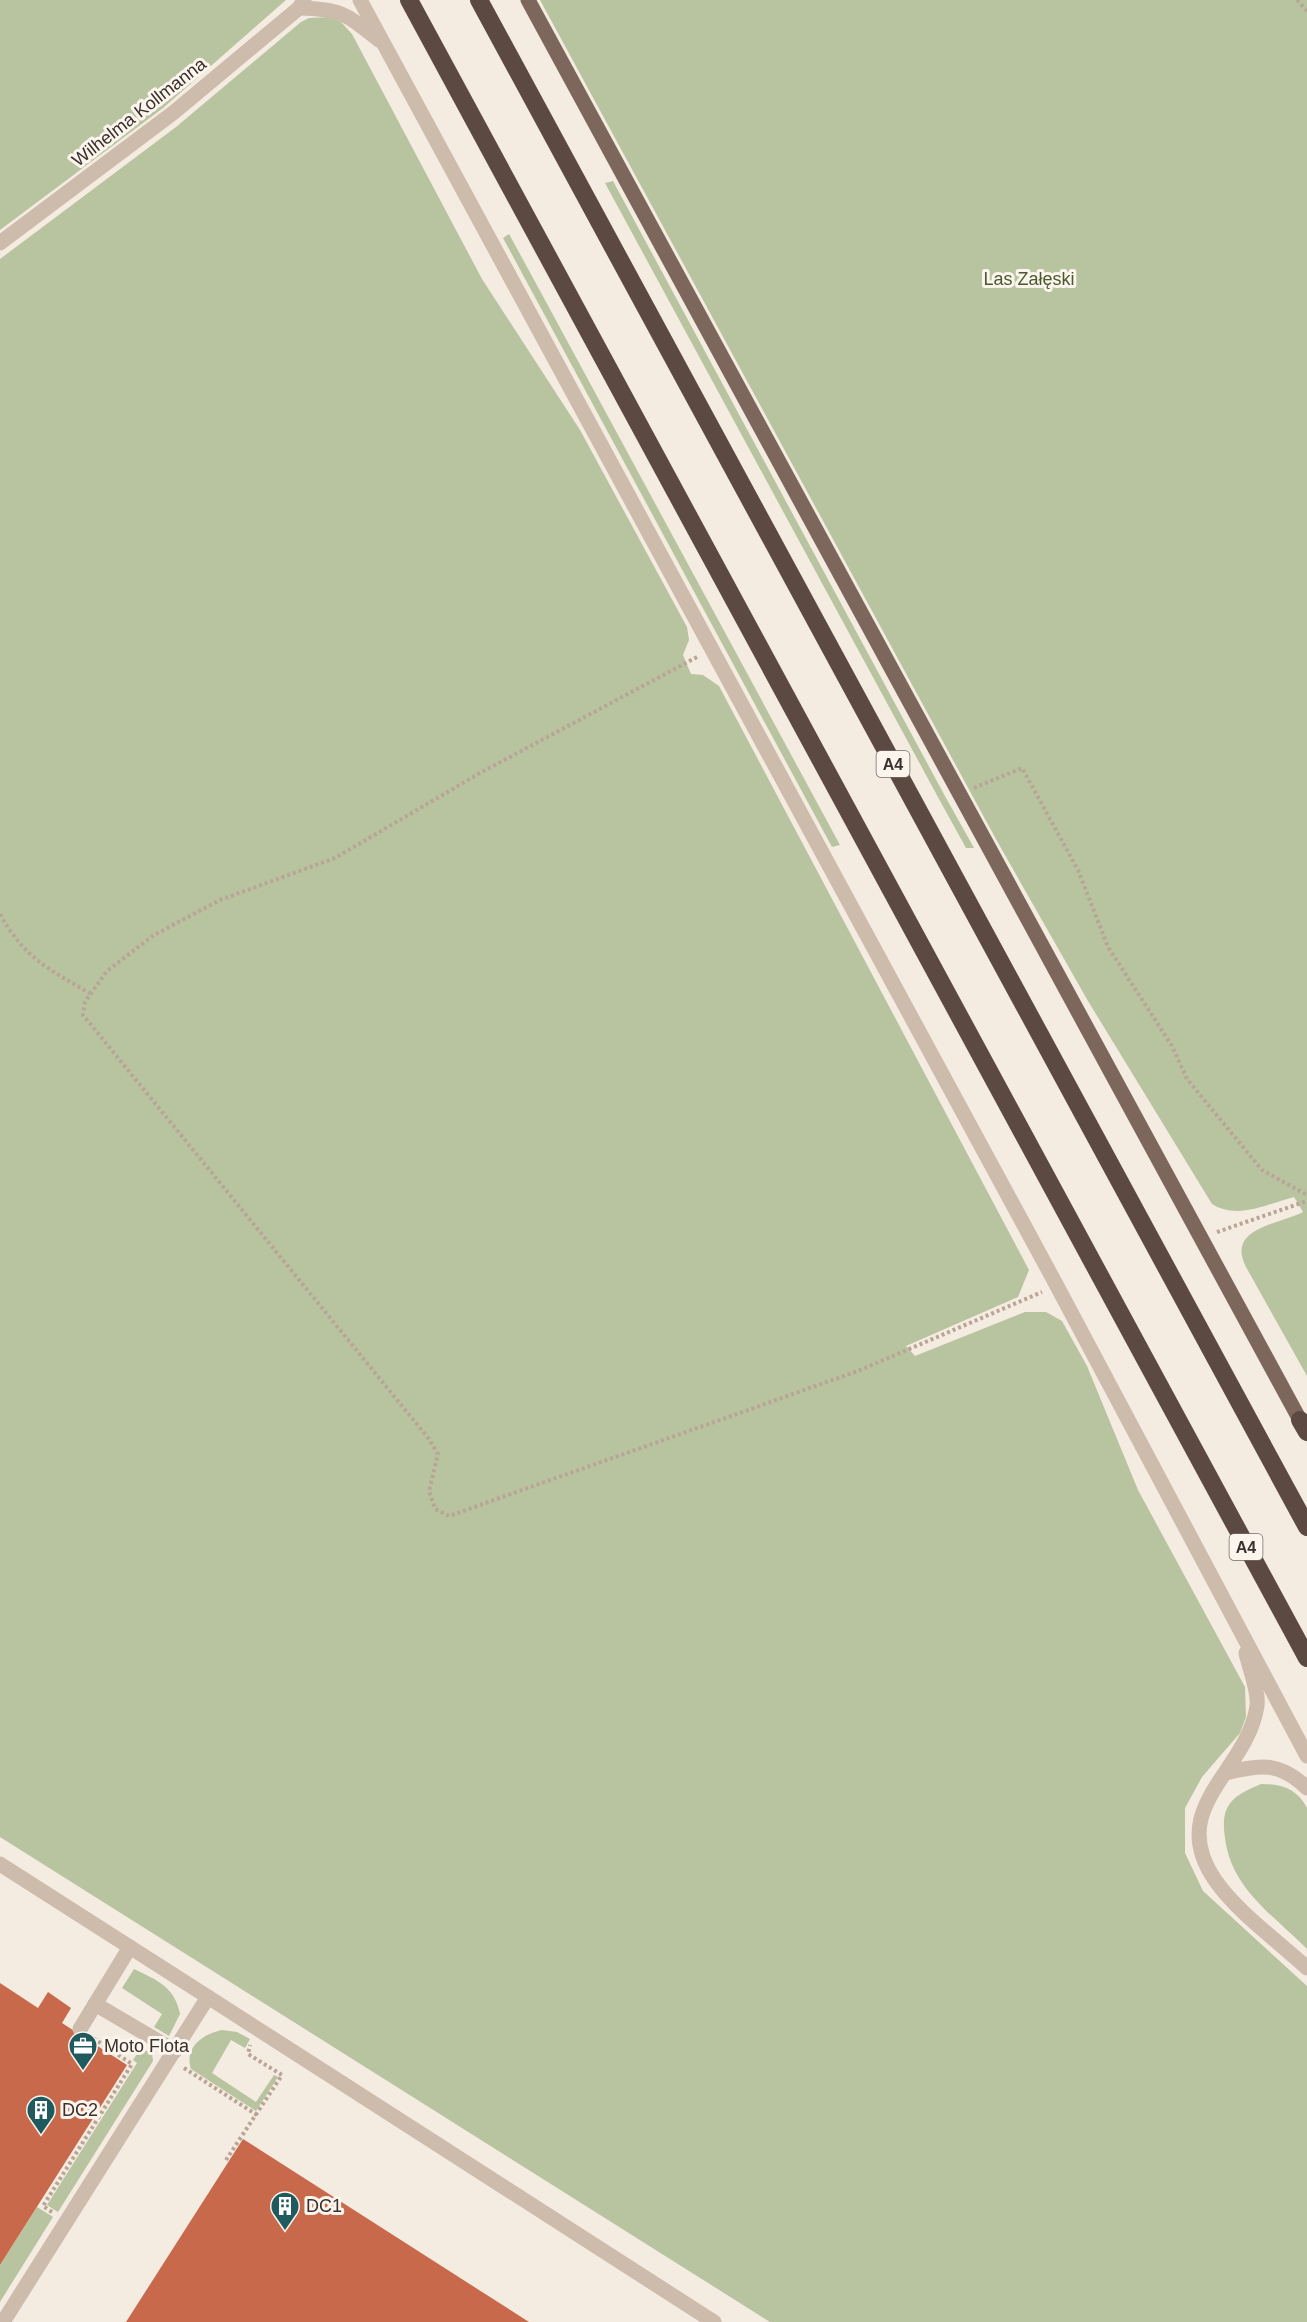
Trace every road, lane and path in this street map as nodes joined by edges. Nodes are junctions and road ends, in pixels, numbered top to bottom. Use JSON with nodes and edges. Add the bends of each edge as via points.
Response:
{"nodes":[{"id":1,"x":360,"y":0,"type":"edge"},
{"id":2,"x":409,"y":0,"type":"edge"},
{"id":3,"x":479,"y":0,"type":"edge"},
{"id":4,"x":528,"y":0,"type":"edge"},
{"id":5,"x":1297,"y":0,"type":"edge"},
{"id":6,"x":301,"y":4,"type":"edge"},
{"id":7,"x":1307,"y":11,"type":"edge"},
{"id":8,"x":384,"y":43,"type":"junction"},
{"id":9,"x":0,"y":243,"type":"edge"},
{"id":10,"x":712,"y":649,"type":"junction"},
{"id":11,"x":974,"y":788,"type":"dead end"},
{"id":12,"x":0,"y":914,"type":"edge"},
{"id":13,"x":91,"y":994,"type":"junction"},
{"id":14,"x":1307,"y":1195,"type":"edge"},
{"id":15,"x":1307,"y":1201,"type":"edge"},
{"id":16,"x":1203,"y":1240,"type":"junction"},
{"id":17,"x":1057,"y":1286,"type":"junction"},
{"id":18,"x":1305,"y":1426,"type":"edge"},
{"id":19,"x":1307,"y":1527,"type":"edge"},
{"id":20,"x":1241,"y":1633,"type":"junction"},
{"id":21,"x":1307,"y":1658,"type":"edge"},
{"id":22,"x":1307,"y":1756,"type":"edge"},
{"id":23,"x":1226,"y":1773,"type":"junction"},
{"id":24,"x":1307,"y":1788,"type":"edge"},
{"id":25,"x":0,"y":1864,"type":"edge"},
{"id":26,"x":130,"y":1947,"type":"junction"},
{"id":27,"x":1307,"y":1968,"type":"edge"},
{"id":28,"x":208,"y":1997,"type":"junction"},
{"id":29,"x":95,"y":2004,"type":"junction"},
{"id":30,"x":80,"y":2029,"type":"joint"},
{"id":31,"x":258,"y":2030,"type":"junction"},
{"id":32,"x":177,"y":2058,"type":"junction"},
{"id":33,"x":257,"y":2115,"type":"junction"},
{"id":34,"x":226,"y":2160,"type":"dead end"},
{"id":35,"x":58,"y":2216,"type":"dead end"},
{"id":36,"x":3,"y":2322,"type":"edge"},
{"id":37,"x":714,"y":2322,"type":"edge"}],
"edges":[{"from":1,"to":8,"type":"street"},
{"from":2,"to":21,"type":"highway","number":"A4"},
{"from":3,"to":19,"type":"highway","number":"A4"},
{"from":4,"to":16,"type":"main road"},
{"from":5,"to":7,"type":"path"},
{"from":6,"to":8,"type":"street","via":[[332,9]]},
{"from":6,"to":9,"type":"street","name":"Wilhelma Kollmanna","via":[[173,113]]},
{"from":8,"to":10,"type":"street"},
{"from":10,"to":13,"type":"path","via":[[480,773],[335,858],[220,900],[154,935],[107,971]]},
{"from":10,"to":17,"type":"street"},
{"from":11,"to":14,"type":"path","via":[[1022,768],[1078,870],[1108,946],[1172,1046],[1187,1079],[1262,1170]]},
{"from":12,"to":13,"type":"path","via":[[35,961]]},
{"from":13,"to":17,"type":"path","via":[[83,1015],[429,1439],[438,1454],[429,1491],[435,1509],[449,1516],[858,1371]]},
{"from":15,"to":16,"type":"path"},
{"from":16,"to":18,"type":"main road"},
{"from":17,"to":20,"type":"street"},
{"from":20,"to":22,"type":"street"},
{"from":20,"to":23,"type":"street","via":[[1257,1704],[1251,1729]]},
{"from":23,"to":24,"type":"street","via":[[1252,1766],[1281,1768]]},
{"from":23,"to":27,"type":"street","via":[[1210,1791],[1200,1818],[1200,1846],[1206,1862],[1231,1899]]},
{"from":25,"to":26,"type":"street"},
{"from":26,"to":28,"type":"street"},
{"from":26,"to":29,"type":"street"},
{"from":28,"to":31,"type":"street"},
{"from":28,"to":32,"type":"street"},
{"from":29,"to":30,"type":"street"},
{"from":29,"to":32,"type":"street"},
{"from":30,"to":35,"type":"path","via":[[132,2064],[43,2206]]},
{"from":31,"to":33,"type":"path","via":[[248,2054],[282,2075]]},
{"from":31,"to":37,"type":"street"},
{"from":32,"to":33,"type":"path"},
{"from":32,"to":36,"type":"street"},
{"from":33,"to":34,"type":"path"}]}
